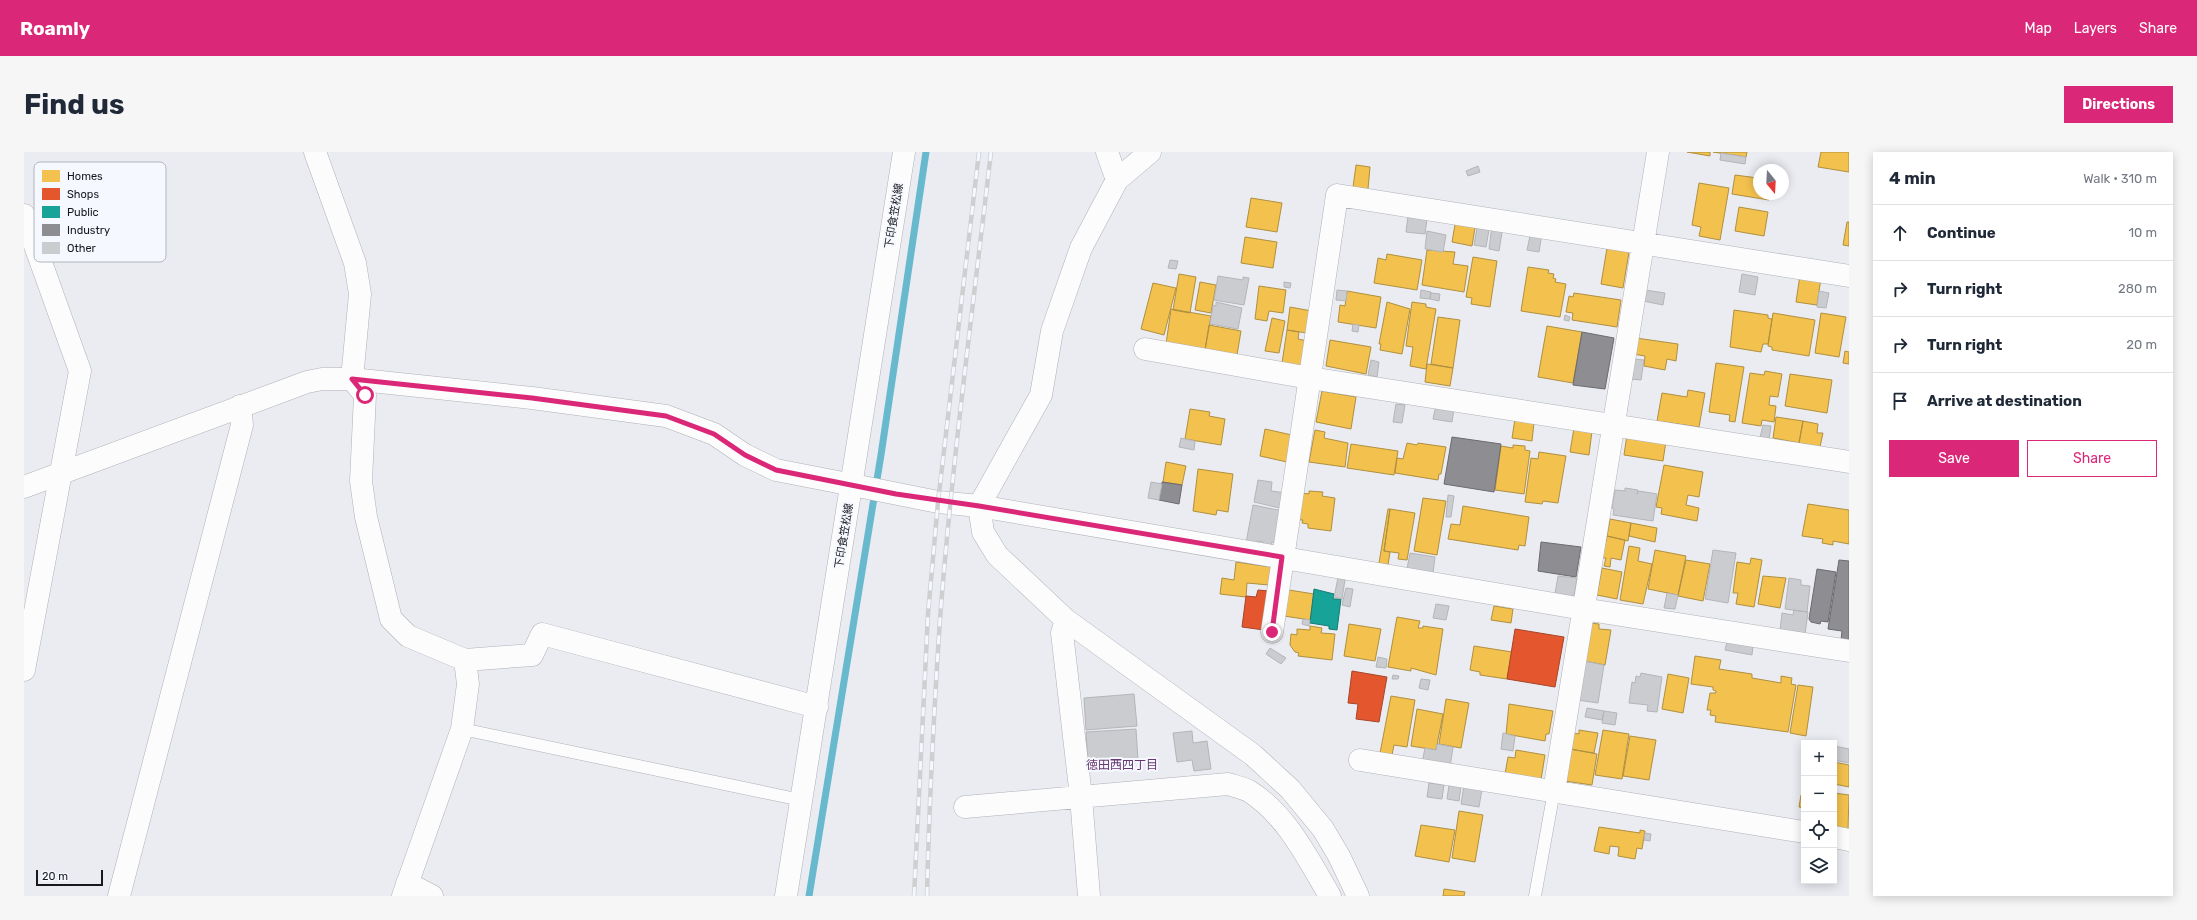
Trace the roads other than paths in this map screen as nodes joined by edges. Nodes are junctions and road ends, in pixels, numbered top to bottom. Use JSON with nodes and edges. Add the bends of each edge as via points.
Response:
{"nodes":[{"id":1,"x":315,"y":152,"type":"edge"},
{"id":2,"x":904,"y":152,"type":"edge"},
{"id":3,"x":1107,"y":152,"type":"edge"},
{"id":4,"x":1150,"y":152,"type":"edge"},
{"id":5,"x":1658,"y":152,"type":"edge"},
{"id":6,"x":1117,"y":180,"type":"junction"},
{"id":7,"x":24,"y":215,"type":"edge"},
{"id":8,"x":34,"y":243,"type":"edge"},
{"id":9,"x":1644,"y":244,"type":"junction"},
{"id":10,"x":41,"y":262,"type":"edge"},
{"id":11,"x":1849,"y":276,"type":"edge"},
{"id":12,"x":1145,"y":349,"type":"dead end"},
{"id":13,"x":1310,"y":378,"type":"junction"},
{"id":14,"x":352,"y":379,"type":"junction"},
{"id":15,"x":240,"y":406,"type":"junction"},
{"id":16,"x":1614,"y":424,"type":"junction"},
{"id":17,"x":1849,"y":462,"type":"edge"},
{"id":18,"x":60,"y":473,"type":"junction"},
{"id":19,"x":857,"y":486,"type":"junction"},
{"id":20,"x":24,"y":487,"type":"edge"},
{"id":21,"x":979,"y":506,"type":"junction"},
{"id":22,"x":1282,"y":557,"type":"junction"},
{"id":23,"x":1583,"y":609,"type":"junction"},
{"id":24,"x":1066,"y":620,"type":"junction"},
{"id":25,"x":1272,"y":632,"type":"dead end"},
{"id":26,"x":1849,"y":651,"type":"edge"},
{"id":27,"x":465,"y":660,"type":"junction"},
{"id":28,"x":24,"y":670,"type":"edge"},
{"id":29,"x":817,"y":707,"type":"junction"},
{"id":30,"x":462,"y":729,"type":"junction"},
{"id":31,"x":1360,"y":760,"type":"dead end"},
{"id":32,"x":1554,"y":791,"type":"junction"},
{"id":33,"x":1080,"y":797,"type":"junction"},
{"id":34,"x":802,"y":800,"type":"junction"},
{"id":35,"x":965,"y":807,"type":"dead end"},
{"id":36,"x":1801,"y":832,"type":"edge"},
{"id":37,"x":1837,"y":838,"type":"edge"},
{"id":38,"x":1849,"y":840,"type":"edge"},
{"id":39,"x":405,"y":890,"type":"edge"},
{"id":40,"x":119,"y":896,"type":"edge"},
{"id":41,"x":432,"y":896,"type":"edge"},
{"id":42,"x":786,"y":896,"type":"edge"},
{"id":43,"x":1090,"y":896,"type":"edge"},
{"id":44,"x":1330,"y":896,"type":"edge"},
{"id":45,"x":1358,"y":896,"type":"edge"},
{"id":46,"x":1535,"y":896,"type":"edge"}],
"edges":[{"from":1,"to":14,"type":"street","via":[[355,263],[360,294]]},
{"from":2,"to":19,"type":"street","name":"下印食笠松線"},
{"from":3,"to":6,"type":"street"},
{"from":4,"to":6,"type":"street"},
{"from":5,"to":9,"type":"street"},
{"from":6,"to":21,"type":"street","via":[[1079,256],[1052,331],[1041,395]]},
{"from":7,"to":8,"type":"street"},
{"from":9,"to":11,"type":"street"},
{"from":9,"to":13,"type":"street","via":[[1337,195]]},
{"from":9,"to":16,"type":"street"},
{"from":10,"to":18,"type":"street","via":[[80,371]]},
{"from":12,"to":13,"type":"street"},
{"from":13,"to":16,"type":"street"},
{"from":13,"to":22,"type":"street"},
{"from":14,"to":15,"type":"street","via":[[307,382]]},
{"from":14,"to":19,"type":"street","via":[[532,398],[666,416],[714,434],[745,455],[776,470]]},
{"from":14,"to":27,"type":"street","via":[[365,395],[361,481],[366,517],[391,619],[408,636]]},
{"from":15,"to":18,"type":"street"},
{"from":15,"to":40,"type":"street","via":[[242,425]]},
{"from":16,"to":17,"type":"street"},
{"from":16,"to":23,"type":"street"},
{"from":18,"to":20,"type":"street"},
{"from":18,"to":28,"type":"street"},
{"from":19,"to":21,"type":"street"},
{"from":19,"to":29,"type":"street","name":"下印食笠松線"},
{"from":21,"to":22,"type":"street"},
{"from":21,"to":24,"type":"street","via":[[983,532],[997,555]]},
{"from":22,"to":23,"type":"street"},
{"from":22,"to":25,"type":"street"},
{"from":23,"to":26,"type":"street"},
{"from":23,"to":32,"type":"street"},
{"from":24,"to":33,"type":"street","via":[[1062,633]]},
{"from":24,"to":45,"type":"street","via":[[1253,755],[1290,789],[1323,829]]},
{"from":27,"to":29,"type":"street","via":[[532,655],[542,634]]},
{"from":27,"to":30,"type":"street","via":[[468,684]]},
{"from":29,"to":34,"type":"street","name":"下印食笠松線"},
{"from":30,"to":34,"type":"lane"},
{"from":30,"to":39,"type":"street"},
{"from":31,"to":32,"type":"street"},
{"from":32,"to":36,"type":"street"},
{"from":32,"to":46,"type":"lane"},
{"from":33,"to":35,"type":"street"},
{"from":33,"to":43,"type":"street"},
{"from":33,"to":44,"type":"street","via":[[1228,784],[1248,790],[1278,816],[1304,852]]},
{"from":34,"to":42,"type":"street","name":"下印食笠松線"},
{"from":37,"to":38,"type":"street"},
{"from":39,"to":41,"type":"street"}]}
